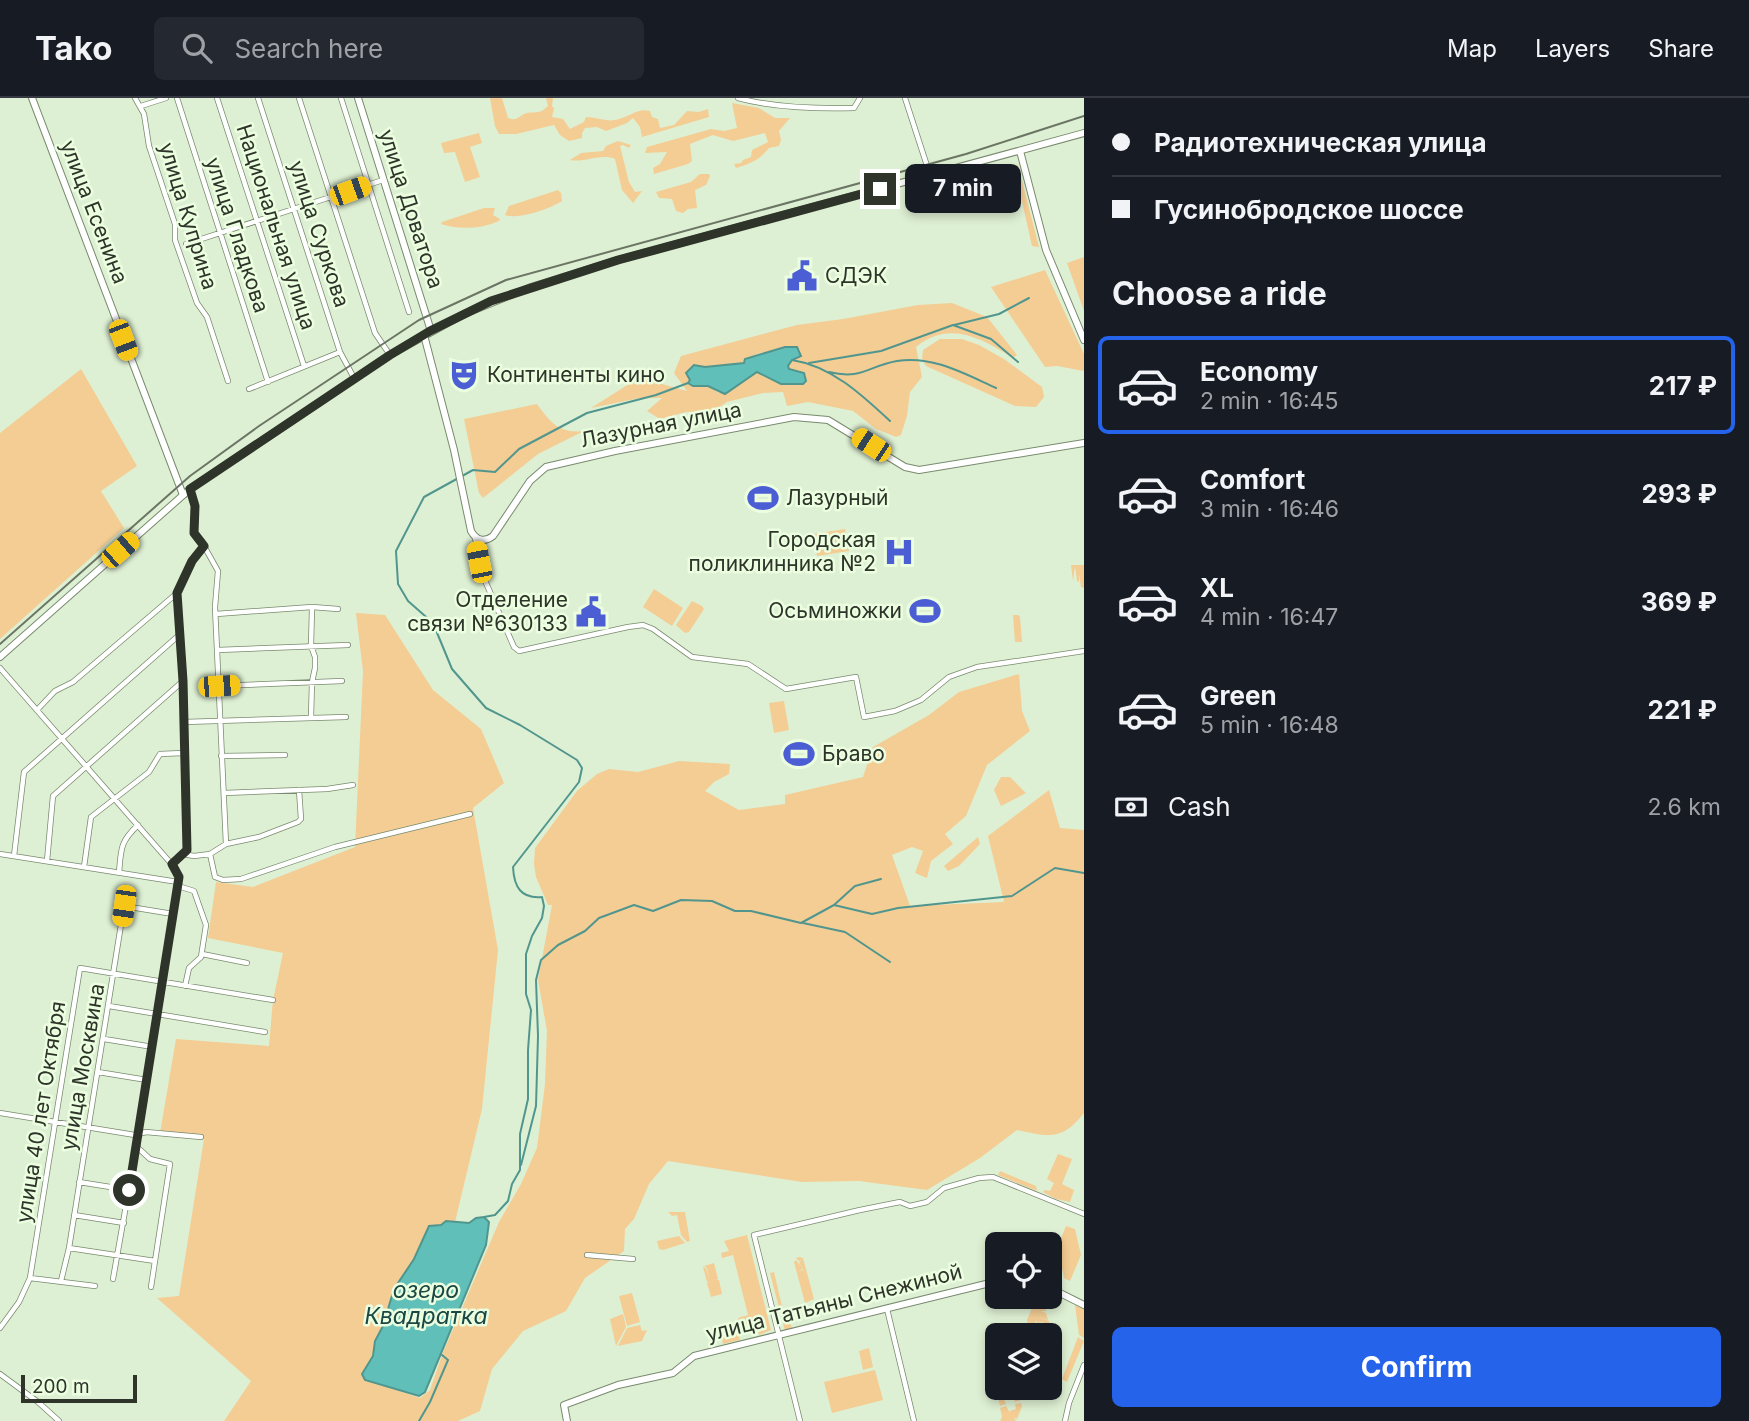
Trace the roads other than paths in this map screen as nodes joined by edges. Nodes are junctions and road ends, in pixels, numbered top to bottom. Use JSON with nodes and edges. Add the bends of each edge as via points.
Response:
{"nodes":[{"id":1,"x":32,"y":98,"type":"edge"},
{"id":2,"x":135,"y":98,"type":"edge"},
{"id":3,"x":166,"y":98,"type":"edge"},
{"id":4,"x":177,"y":98,"type":"edge"},
{"id":5,"x":217,"y":98,"type":"edge"},
{"id":6,"x":258,"y":98,"type":"edge"},
{"id":7,"x":299,"y":98,"type":"edge"},
{"id":8,"x":341,"y":98,"type":"edge"},
{"id":9,"x":358,"y":98,"type":"edge"},
{"id":10,"x":738,"y":98,"type":"edge"},
{"id":11,"x":860,"y":98,"type":"edge"},
{"id":12,"x":905,"y":98,"type":"edge"},
{"id":13,"x":141,"y":106,"type":"junction"},
{"id":14,"x":1084,"y":133,"type":"edge"},
{"id":15,"x":1020,"y":150,"type":"junction"},
{"id":16,"x":930,"y":175,"type":"junction"},
{"id":17,"x":383,"y":180,"type":"junction"},
{"id":18,"x":369,"y":184,"type":"junction"},
{"id":19,"x":331,"y":198,"type":"junction"},
{"id":20,"x":295,"y":210,"type":"junction"},
{"id":21,"x":258,"y":222,"type":"junction"},
{"id":22,"x":220,"y":234,"type":"junction"},
{"id":23,"x":187,"y":244,"type":"dead end"},
{"id":24,"x":409,"y":312,"type":"dead end"},
{"id":25,"x":427,"y":333,"type":"junction"},
{"id":26,"x":1084,"y":340,"type":"edge"},
{"id":27,"x":340,"y":352,"type":"junction"},
{"id":28,"x":390,"y":355,"type":"junction"},
{"id":29,"x":304,"y":366,"type":"junction"},
{"id":30,"x":354,"y":378,"type":"junction"},
{"id":31,"x":228,"y":381,"type":"dead end"},
{"id":32,"x":268,"y":382,"type":"junction"},
{"id":33,"x":249,"y":389,"type":"dead end"},
{"id":34,"x":1084,"y":443,"type":"edge"},
{"id":35,"x":190,"y":489,"type":"junction"},
{"id":36,"x":183,"y":495,"type":"junction"},
{"id":37,"x":475,"y":538,"type":"junction"},
{"id":38,"x":204,"y":546,"type":"junction"},
{"id":39,"x":177,"y":593,"type":"junction"},
{"id":40,"x":312,"y":607,"type":"junction"},
{"id":41,"x":338,"y":609,"type":"dead end"},
{"id":42,"x":216,"y":614,"type":"junction"},
{"id":43,"x":179,"y":636,"type":"junction"},
{"id":44,"x":348,"y":645,"type":"dead end"},
{"id":45,"x":311,"y":646,"type":"junction"},
{"id":46,"x":218,"y":650,"type":"junction"},
{"id":47,"x":1084,"y":651,"type":"edge"},
{"id":48,"x":0,"y":657,"type":"edge"},
{"id":49,"x":0,"y":668,"type":"edge"},
{"id":50,"x":183,"y":681,"type":"junction"},
{"id":51,"x":342,"y":681,"type":"dead end"},
{"id":52,"x":312,"y":682,"type":"junction"},
{"id":53,"x":219,"y":686,"type":"junction"},
{"id":54,"x":38,"y":709,"type":"junction"},
{"id":55,"x":346,"y":717,"type":"dead end"},
{"id":56,"x":311,"y":718,"type":"junction"},
{"id":57,"x":220,"y":721,"type":"junction"},
{"id":58,"x":184,"y":722,"type":"junction"},
{"id":59,"x":63,"y":738,"type":"junction"},
{"id":60,"x":183,"y":753,"type":"junction"},
{"id":61,"x":285,"y":755,"type":"dead end"},
{"id":62,"x":221,"y":756,"type":"junction"},
{"id":63,"x":87,"y":766,"type":"junction"},
{"id":64,"x":353,"y":785,"type":"dead end"},
{"id":65,"x":299,"y":790,"type":"junction"},
{"id":66,"x":224,"y":793,"type":"junction"},
{"id":67,"x":115,"y":798,"type":"junction"},
{"id":68,"x":470,"y":814,"type":"dead end"},
{"id":69,"x":138,"y":825,"type":"junction"},
{"id":70,"x":226,"y":844,"type":"junction"},
{"id":71,"x":185,"y":852,"type":"junction"},
{"id":72,"x":0,"y":854,"type":"edge"},
{"id":73,"x":210,"y":854,"type":"junction"},
{"id":74,"x":14,"y":856,"type":"junction"},
{"id":75,"x":47,"y":861,"type":"junction"},
{"id":76,"x":172,"y":864,"type":"junction"},
{"id":77,"x":84,"y":867,"type":"junction"},
{"id":78,"x":119,"y":873,"type":"junction"},
{"id":79,"x":178,"y":884,"type":"junction"},
{"id":80,"x":173,"y":914,"type":"junction"},
{"id":81,"x":202,"y":954,"type":"junction"},
{"id":82,"x":247,"y":963,"type":"dead end"},
{"id":83,"x":114,"y":974,"type":"junction"},
{"id":84,"x":163,"y":982,"type":"junction"},
{"id":85,"x":186,"y":986,"type":"junction"},
{"id":86,"x":273,"y":1000,"type":"dead end"},
{"id":87,"x":109,"y":1006,"type":"junction"},
{"id":88,"x":158,"y":1014,"type":"junction"},
{"id":89,"x":265,"y":1032,"type":"dead end"},
{"id":90,"x":104,"y":1040,"type":"junction"},
{"id":91,"x":153,"y":1047,"type":"junction"},
{"id":92,"x":98,"y":1072,"type":"junction"},
{"id":93,"x":148,"y":1080,"type":"junction"},
{"id":94,"x":0,"y":1113,"type":"edge"},
{"id":95,"x":55,"y":1121,"type":"junction"},
{"id":96,"x":88,"y":1127,"type":"junction"},
{"id":97,"x":139,"y":1134,"type":"junction"},
{"id":98,"x":201,"y":1137,"type":"dead end"},
{"id":99,"x":137,"y":1146,"type":"junction"},
{"id":100,"x":79,"y":1182,"type":"junction"},
{"id":101,"x":129,"y":1190,"type":"junction"},
{"id":102,"x":1084,"y":1214,"type":"edge"},
{"id":103,"x":74,"y":1215,"type":"junction"},
{"id":104,"x":124,"y":1223,"type":"junction"},
{"id":105,"x":69,"y":1248,"type":"junction"},
{"id":106,"x":587,"y":1255,"type":"dead end"},
{"id":107,"x":118,"y":1256,"type":"junction"},
{"id":108,"x":633,"y":1259,"type":"dead end"},
{"id":109,"x":155,"y":1261,"type":"junction"},
{"id":110,"x":30,"y":1278,"type":"junction"},
{"id":111,"x":113,"y":1279,"type":"dead end"},
{"id":112,"x":61,"y":1281,"type":"junction"},
{"id":113,"x":985,"y":1284,"type":"edge"},
{"id":114,"x":96,"y":1286,"type":"dead end"},
{"id":115,"x":151,"y":1287,"type":"dead end"},
{"id":116,"x":1062,"y":1294,"type":"edge"},
{"id":117,"x":1084,"y":1305,"type":"edge"},
{"id":118,"x":887,"y":1309,"type":"junction"},
{"id":119,"x":0,"y":1328,"type":"edge"},
{"id":120,"x":779,"y":1335,"type":"junction"},
{"id":121,"x":1084,"y":1365,"type":"edge"},
{"id":122,"x":0,"y":1374,"type":"edge"},
{"id":123,"x":59,"y":1421,"type":"edge"},
{"id":124,"x":568,"y":1421,"type":"edge"},
{"id":125,"x":800,"y":1421,"type":"edge"},
{"id":126,"x":914,"y":1421,"type":"edge"},
{"id":127,"x":1065,"y":1421,"type":"edge"}],
"edges":[{"from":1,"to":36,"type":"street","name":"улица Есенина"},
{"from":2,"to":13,"type":"street","name":"улица Куприна"},
{"from":3,"to":13,"type":"street"},
{"from":4,"to":22,"type":"street","name":"улица Гладкова"},
{"from":5,"to":21,"type":"street","name":"Национальная улица"},
{"from":6,"to":20,"type":"street","name":"улица Суркова"},
{"from":7,"to":19,"type":"street"},
{"from":8,"to":18,"type":"street"},
{"from":9,"to":17,"type":"street","name":"улица Доватора"},
{"from":10,"to":11,"type":"street","via":[[836,108],[854,108]]},
{"from":12,"to":16,"type":"street"},
{"from":13,"to":31,"type":"street","name":"улица Куприна","via":[[175,224],[175,240]]},
{"from":14,"to":15,"type":"street"},
{"from":15,"to":16,"type":"street"},
{"from":15,"to":26,"type":"street","via":[[1046,250]]},
{"from":16,"to":25,"type":"street","via":[[531,287]]},
{"from":17,"to":18,"type":"street"},
{"from":17,"to":25,"type":"street","name":"улица Доватора"},
{"from":18,"to":19,"type":"street"},
{"from":18,"to":24,"type":"street"},
{"from":19,"to":20,"type":"street"},
{"from":19,"to":28,"type":"street","via":[[375,333]]},
{"from":20,"to":21,"type":"street"},
{"from":20,"to":27,"type":"street","name":"улица Суркова"},
{"from":21,"to":22,"type":"street"},
{"from":21,"to":29,"type":"street","name":"Национальная улица"},
{"from":22,"to":23,"type":"street"},
{"from":22,"to":32,"type":"street","name":"улица Гладкова"},
{"from":25,"to":28,"type":"street"},
{"from":25,"to":37,"type":"street"},
{"from":27,"to":29,"type":"street"},
{"from":27,"to":30,"type":"street","name":"улица Суркова"},
{"from":28,"to":30,"type":"street"},
{"from":29,"to":32,"type":"street"},
{"from":30,"to":35,"type":"street"},
{"from":32,"to":33,"type":"street"},
{"from":34,"to":37,"type":"street","name":"Лазурная улица","via":[[919,470],[905,467],[828,420],[794,416],[546,467],[530,481],[493,536]]},
{"from":35,"to":36,"type":"street"},
{"from":35,"to":38,"type":"street","via":[[194,533]]},
{"from":36,"to":48,"type":"street"},
{"from":37,"to":47,"type":"street","via":[[483,576],[519,651],[643,625],[692,657],[748,664],[786,689],[856,677],[864,717],[921,700],[949,677],[977,667]]},
{"from":38,"to":39,"type":"street"},
{"from":38,"to":42,"type":"street","via":[[218,571]]},
{"from":39,"to":43,"type":"street"},
{"from":39,"to":54,"type":"street"},
{"from":40,"to":41,"type":"street"},
{"from":40,"to":42,"type":"street"},
{"from":40,"to":45,"type":"street"},
{"from":42,"to":46,"type":"street"},
{"from":43,"to":50,"type":"street"},
{"from":43,"to":59,"type":"street"},
{"from":44,"to":45,"type":"street"},
{"from":45,"to":46,"type":"street"},
{"from":45,"to":52,"type":"street","via":[[315,657]]},
{"from":46,"to":53,"type":"street"},
{"from":49,"to":54,"type":"street"},
{"from":50,"to":58,"type":"street"},
{"from":50,"to":63,"type":"street"},
{"from":51,"to":52,"type":"street"},
{"from":52,"to":53,"type":"street"},
{"from":52,"to":56,"type":"street"},
{"from":53,"to":57,"type":"street"},
{"from":54,"to":59,"type":"street"},
{"from":55,"to":56,"type":"street"},
{"from":56,"to":57,"type":"street"},
{"from":57,"to":58,"type":"street"},
{"from":57,"to":62,"type":"street"},
{"from":58,"to":60,"type":"street"},
{"from":59,"to":63,"type":"street"},
{"from":59,"to":74,"type":"street","via":[[24,772]]},
{"from":60,"to":67,"type":"street","via":[[160,754],[149,772]]},
{"from":60,"to":71,"type":"street"},
{"from":61,"to":62,"type":"street"},
{"from":62,"to":66,"type":"street"},
{"from":63,"to":67,"type":"street"},
{"from":63,"to":75,"type":"street","via":[[53,796]]},
{"from":64,"to":65,"type":"street"},
{"from":65,"to":66,"type":"street"},
{"from":65,"to":70,"type":"street","via":[[298,822]]},
{"from":66,"to":70,"type":"street"},
{"from":67,"to":69,"type":"street"},
{"from":67,"to":77,"type":"street","via":[[91,817]]},
{"from":68,"to":73,"type":"street","via":[[335,847],[241,879],[215,877]]},
{"from":69,"to":76,"type":"street"},
{"from":69,"to":78,"type":"street","via":[[121,845]]},
{"from":70,"to":73,"type":"street"},
{"from":71,"to":73,"type":"street"},
{"from":71,"to":76,"type":"street"},
{"from":72,"to":74,"type":"street"},
{"from":74,"to":75,"type":"street"},
{"from":75,"to":77,"type":"street"},
{"from":76,"to":79,"type":"street"},
{"from":77,"to":78,"type":"street"},
{"from":78,"to":79,"type":"street"},
{"from":79,"to":80,"type":"street"},
{"from":79,"to":81,"type":"street","via":[[196,895],[206,925]]},
{"from":80,"to":83,"type":"street","name":"улица Москвина","via":[[124,906]]},
{"from":80,"to":84,"type":"street"},
{"from":81,"to":82,"type":"street"},
{"from":81,"to":85,"type":"street","via":[[188,968]]},
{"from":83,"to":84,"type":"street"},
{"from":83,"to":87,"type":"street","name":"улица Москвина"},
{"from":83,"to":95,"type":"street","name":"улица 40 лет Октября","via":[[80,968]]},
{"from":84,"to":85,"type":"street"},
{"from":84,"to":88,"type":"street"},
{"from":85,"to":86,"type":"street"},
{"from":87,"to":88,"type":"street"},
{"from":87,"to":90,"type":"street","name":"улица Москвина"},
{"from":88,"to":89,"type":"street"},
{"from":88,"to":91,"type":"street"},
{"from":90,"to":91,"type":"street"},
{"from":90,"to":92,"type":"street","name":"улица Москвина"},
{"from":91,"to":93,"type":"street"},
{"from":92,"to":93,"type":"street"},
{"from":92,"to":96,"type":"street","name":"улица Москвина"},
{"from":93,"to":97,"type":"street"},
{"from":94,"to":95,"type":"street"},
{"from":95,"to":96,"type":"street"},
{"from":95,"to":110,"type":"street","name":"улица 40 лет Октября"},
{"from":96,"to":97,"type":"street"},
{"from":96,"to":100,"type":"street","name":"улица Москвина"},
{"from":97,"to":98,"type":"street"},
{"from":97,"to":99,"type":"street"},
{"from":99,"to":101,"type":"street"},
{"from":99,"to":109,"type":"street","via":[[150,1159],[170,1164]]},
{"from":100,"to":101,"type":"street"},
{"from":100,"to":103,"type":"street","name":"улица Москвина"},
{"from":101,"to":104,"type":"street"},
{"from":102,"to":120,"type":"street","via":[[993,1177],[944,1188],[927,1202],[910,1206],[900,1202],[754,1235]]},
{"from":103,"to":104,"type":"street"},
{"from":103,"to":105,"type":"street","name":"улица Москвина"},
{"from":104,"to":107,"type":"street"},
{"from":105,"to":107,"type":"street"},
{"from":105,"to":112,"type":"street","name":"улица Москвина"},
{"from":106,"to":108,"type":"street"},
{"from":107,"to":109,"type":"street"},
{"from":107,"to":111,"type":"street"},
{"from":109,"to":115,"type":"street"},
{"from":110,"to":112,"type":"street"},
{"from":110,"to":119,"type":"street","name":"улица 40 лет Октября"},
{"from":112,"to":114,"type":"street"},
{"from":113,"to":118,"type":"street","name":"улица Татьяны Снежиной"},
{"from":116,"to":117,"type":"street"},
{"from":118,"to":120,"type":"street","name":"улица Татьяны Снежиной"},
{"from":118,"to":126,"type":"street"},
{"from":120,"to":124,"type":"street","name":"улица Татьяны Снежиной","via":[[690,1357],[673,1373],[608,1388],[564,1405]]},
{"from":120,"to":125,"type":"street"},
{"from":121,"to":127,"type":"street"},
{"from":122,"to":123,"type":"street"}]}
